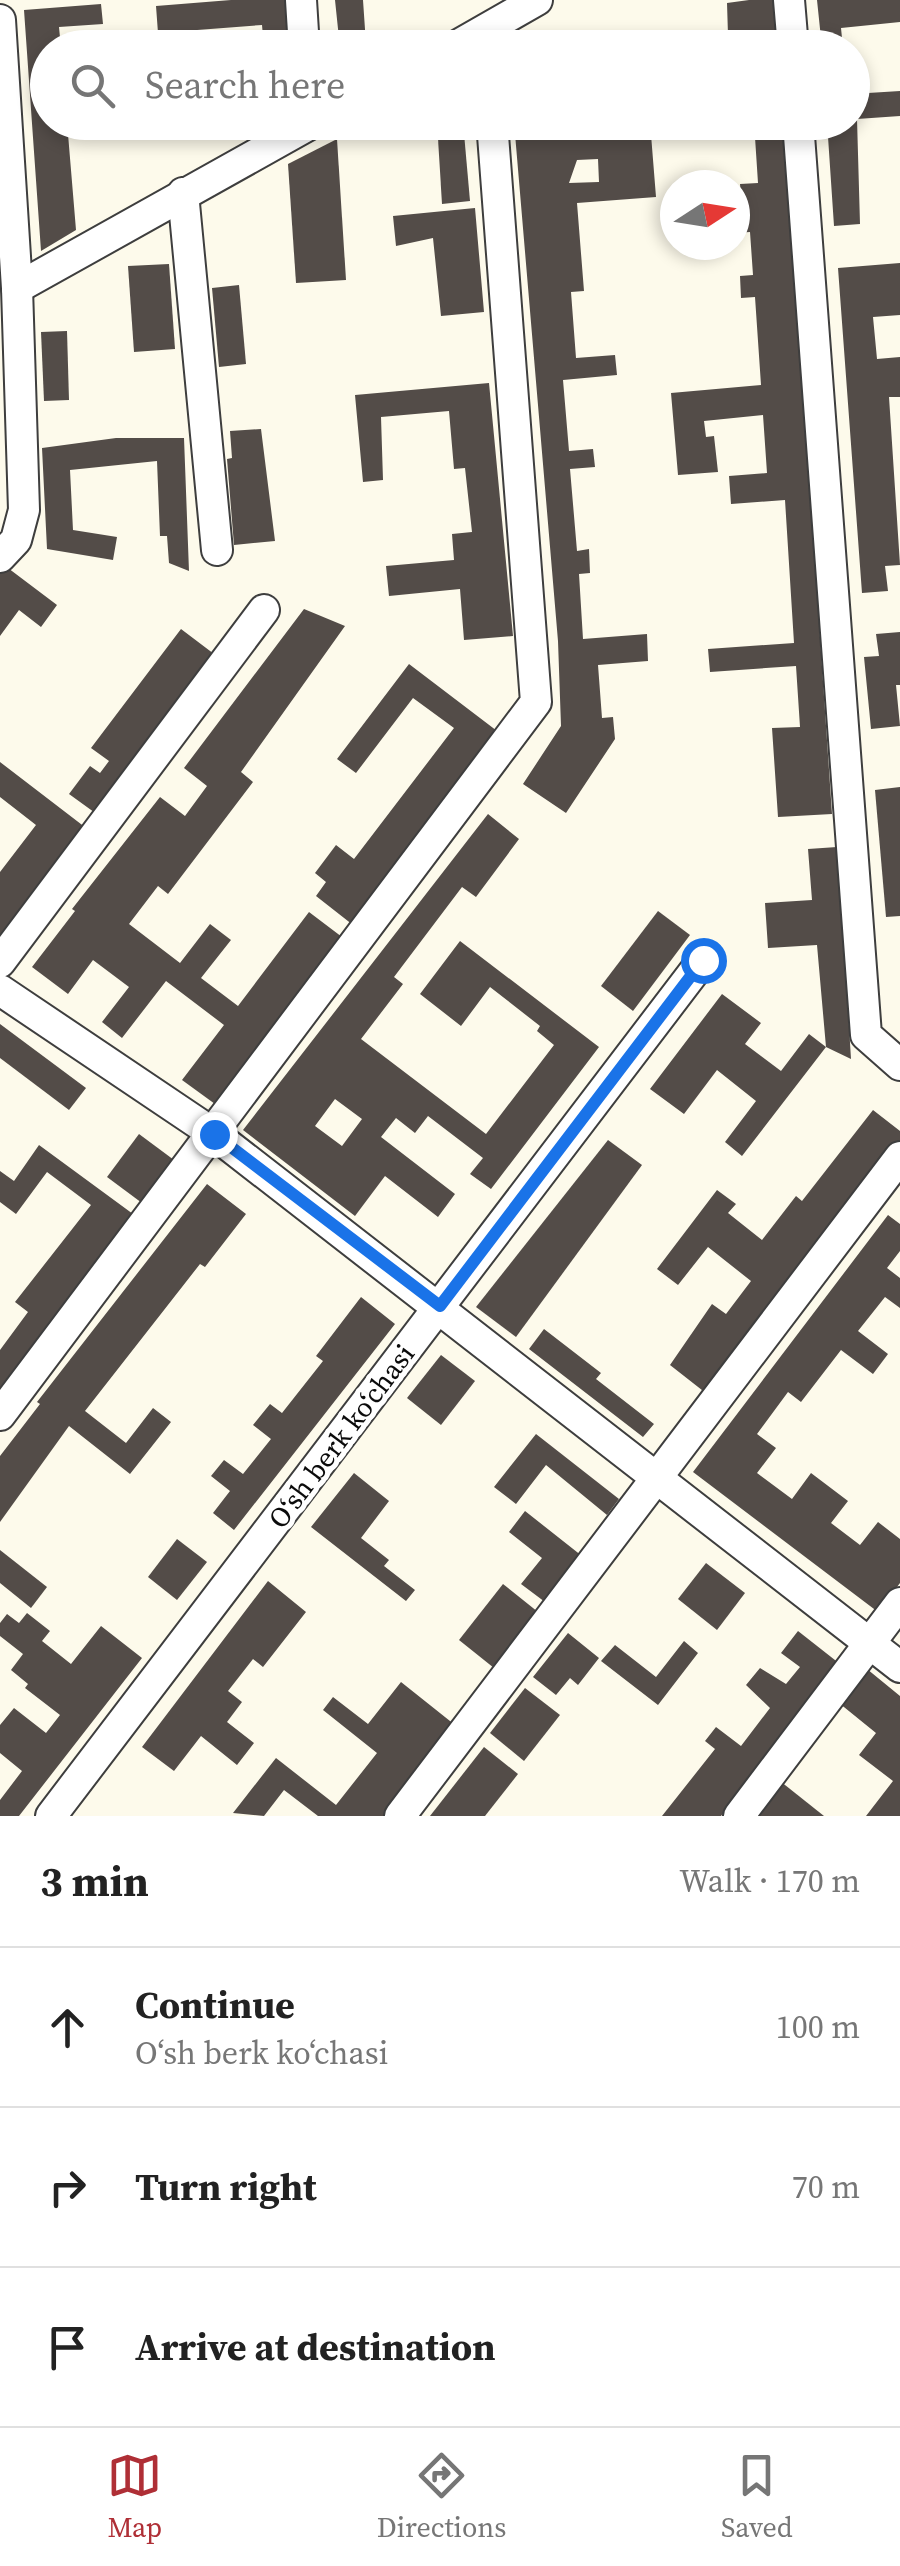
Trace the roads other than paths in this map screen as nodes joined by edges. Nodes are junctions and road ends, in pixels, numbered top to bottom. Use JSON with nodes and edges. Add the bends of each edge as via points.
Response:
{"nodes":[{"id":1,"x":301,"y":0,"type":"edge"},
{"id":2,"x":537,"y":0,"type":"edge"},
{"id":3,"x":790,"y":0,"type":"edge"},
{"id":4,"x":0,"y":20,"type":"edge"},
{"id":5,"x":303,"y":30,"type":"edge"},
{"id":6,"x":498,"y":30,"type":"edge"},
{"id":7,"x":792,"y":30,"type":"edge"},
{"id":8,"x":279,"y":140,"type":"edge"},
{"id":9,"x":493,"y":140,"type":"edge"},
{"id":10,"x":799,"y":140,"type":"edge"},
{"id":11,"x":183,"y":192,"type":"junction"},
{"id":12,"x":17,"y":288,"type":"junction"},
{"id":13,"x":218,"y":550,"type":"dead end"},
{"id":14,"x":0,"y":557,"type":"edge"},
{"id":15,"x":264,"y":610,"type":"dead end"},
{"id":16,"x":703,"y":960,"type":"dead end"},
{"id":17,"x":0,"y":962,"type":"edge"},
{"id":18,"x":0,"y":990,"type":"edge"},
{"id":19,"x":900,"y":1064,"type":"edge"},
{"id":20,"x":214,"y":1134,"type":"junction"},
{"id":21,"x":900,"y":1157,"type":"edge"},
{"id":22,"x":440,"y":1306,"type":"junction"},
{"id":23,"x":0,"y":1416,"type":"edge"},
{"id":24,"x":655,"y":1476,"type":"junction"},
{"id":25,"x":900,"y":1604,"type":"edge"},
{"id":26,"x":870,"y":1644,"type":"junction"},
{"id":27,"x":900,"y":1667,"type":"edge"},
{"id":28,"x":51,"y":1816,"type":"edge"},
{"id":29,"x":400,"y":1816,"type":"edge"},
{"id":30,"x":739,"y":1816,"type":"edge"}],
"edges":[{"from":1,"to":5,"type":"street"},
{"from":2,"to":6,"type":"street"},
{"from":3,"to":7,"type":"street"},
{"from":4,"to":12,"type":"street"},
{"from":8,"to":11,"type":"street"},
{"from":9,"to":20,"type":"street","via":[[536,702]]},
{"from":10,"to":19,"type":"street","via":[[866,1035]]},
{"from":11,"to":12,"type":"street"},
{"from":11,"to":13,"type":"street"},
{"from":12,"to":14,"type":"street","via":[[24,510],[16,540]]},
{"from":15,"to":17,"type":"street"},
{"from":16,"to":22,"type":"street","name":"Oʻsh berk koʻchasi"},
{"from":18,"to":20,"type":"street"},
{"from":20,"to":22,"type":"street"},
{"from":20,"to":23,"type":"street"},
{"from":21,"to":24,"type":"street"},
{"from":22,"to":24,"type":"street"},
{"from":22,"to":28,"type":"street","name":"Oʻsh berk koʻchasi"},
{"from":24,"to":26,"type":"street"},
{"from":24,"to":29,"type":"street"},
{"from":25,"to":26,"type":"street"},
{"from":26,"to":27,"type":"street"},
{"from":26,"to":30,"type":"street"}]}
